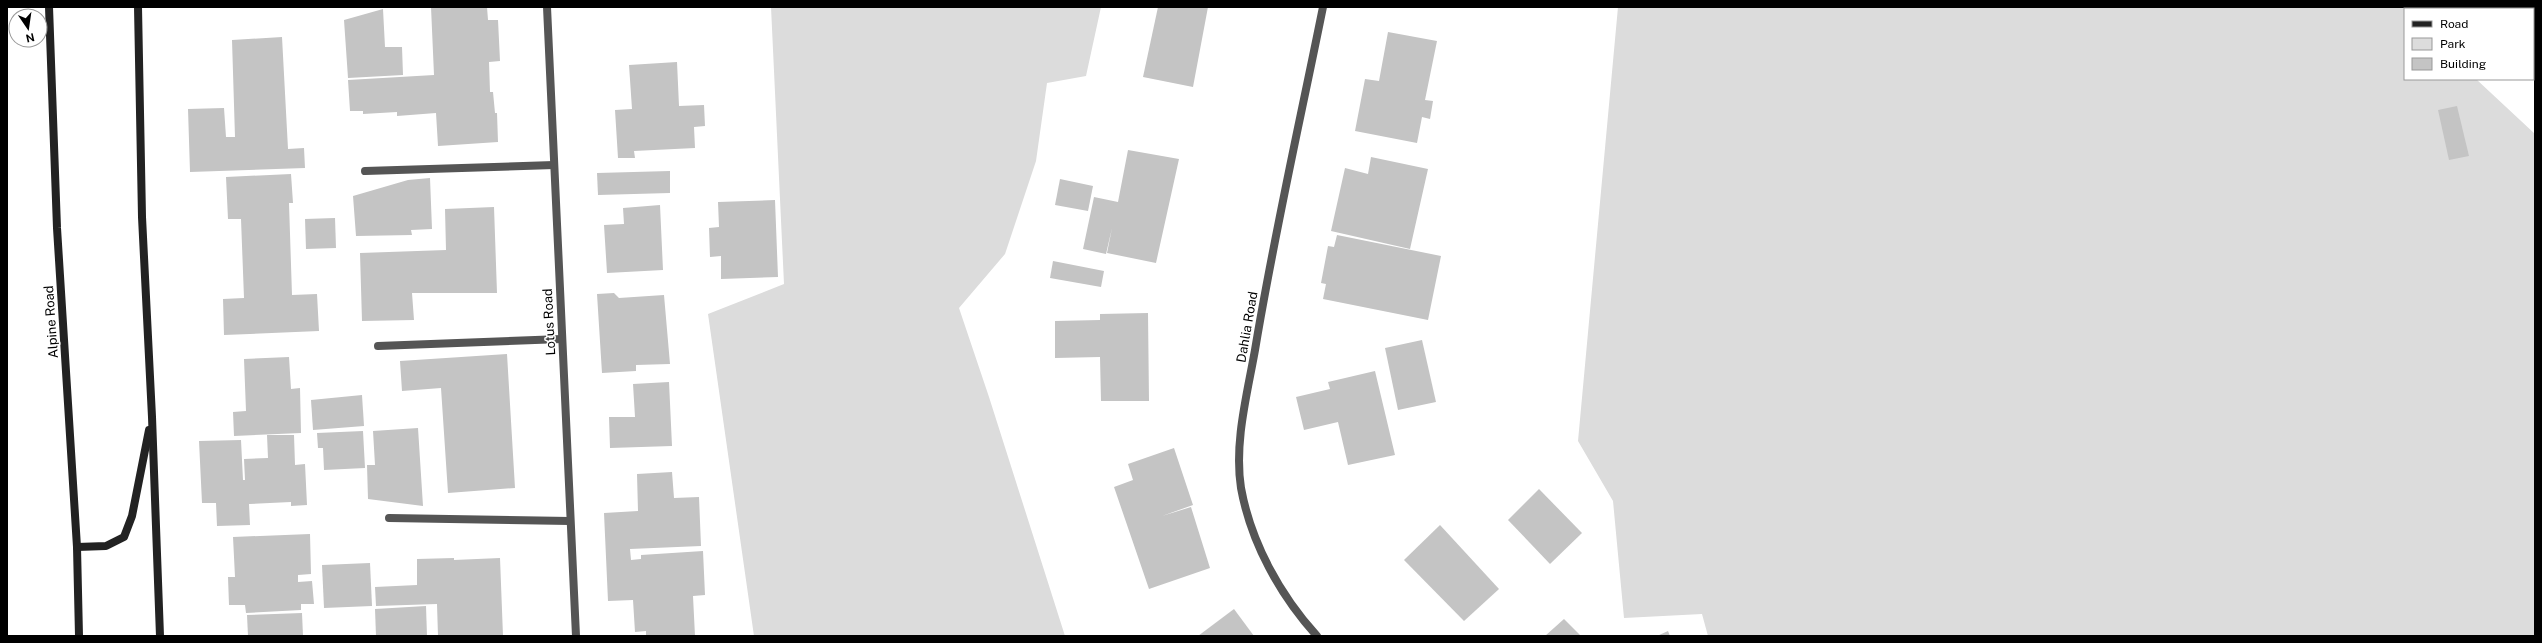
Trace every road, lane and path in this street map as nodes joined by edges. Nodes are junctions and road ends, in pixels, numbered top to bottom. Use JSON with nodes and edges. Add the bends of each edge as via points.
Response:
{"nodes":[{"id":1,"x":48,"y":7,"type":"edge"},
{"id":2,"x":138,"y":7,"type":"edge"},
{"id":3,"x":547,"y":7,"type":"edge"},
{"id":4,"x":1323,"y":7,"type":"edge"},
{"id":5,"x":554,"y":165,"type":"junction"},
{"id":6,"x":365,"y":171,"type":"dead end"},
{"id":7,"x":562,"y":339,"type":"junction"},
{"id":8,"x":378,"y":346,"type":"dead end"},
{"id":9,"x":152,"y":417,"type":"junction"},
{"id":10,"x":389,"y":518,"type":"dead end"},
{"id":11,"x":570,"y":521,"type":"junction"},
{"id":12,"x":77,"y":547,"type":"junction"},
{"id":13,"x":79,"y":636,"type":"edge"},
{"id":14,"x":160,"y":636,"type":"edge"},
{"id":15,"x":576,"y":636,"type":"edge"},
{"id":16,"x":1317,"y":636,"type":"edge"}],
"edges":[{"from":1,"to":12,"type":"main road","name":"Alpine Road","via":[[58,236]]},
{"from":2,"to":9,"type":"main road","via":[[142,217]]},
{"from":3,"to":5,"type":"street","name":"Lotus Road"},
{"from":4,"to":16,"type":"street","name":"Dahlia Road","via":[[1260,318],[1240,438],[1241,487],[1256,541],[1277,582],[1299,616]]},
{"from":5,"to":6,"type":"street"},
{"from":5,"to":7,"type":"street","name":"Lotus Road"},
{"from":7,"to":8,"type":"street"},
{"from":7,"to":11,"type":"street","name":"Lotus Road"},
{"from":9,"to":12,"type":"main road","via":[[132,516],[124,537],[106,546]]},
{"from":9,"to":14,"type":"main road"},
{"from":10,"to":11,"type":"street"},
{"from":11,"to":15,"type":"street","name":"Lotus Road"},
{"from":12,"to":13,"type":"main road","name":"Alpine Road"}]}
